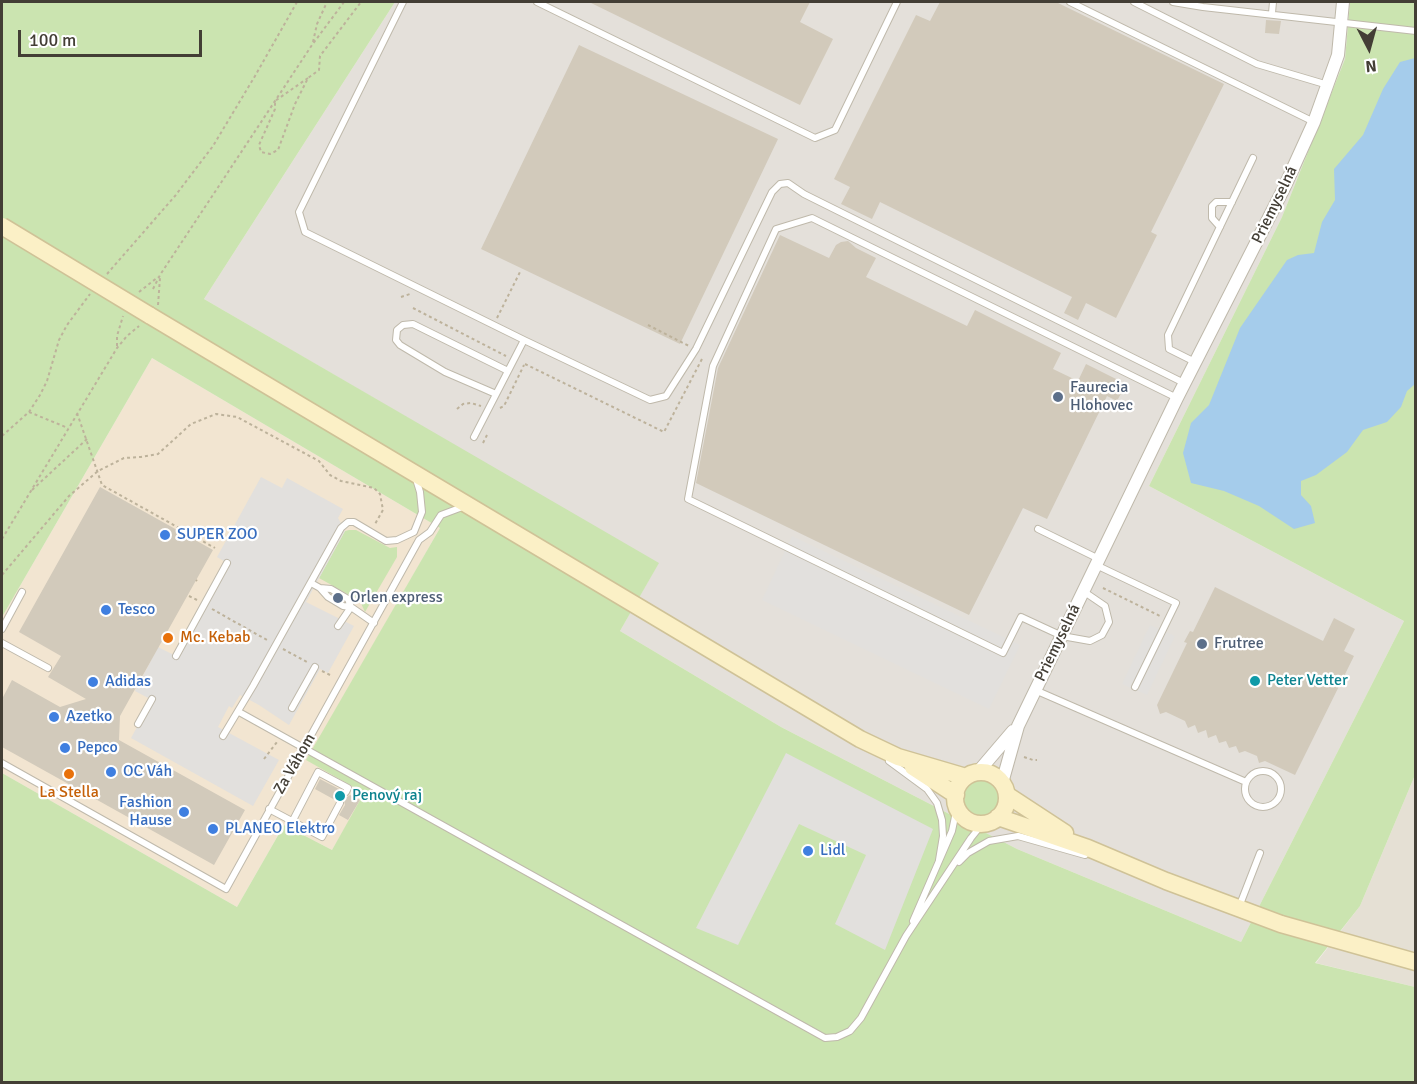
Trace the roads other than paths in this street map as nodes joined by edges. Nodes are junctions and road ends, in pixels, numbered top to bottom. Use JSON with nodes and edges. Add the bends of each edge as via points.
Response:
{"nodes":[{"id":1,"x":404,"y":2,"type":"edge"},
{"id":2,"x":537,"y":2,"type":"edge"},
{"id":3,"x":897,"y":2,"type":"edge"},
{"id":4,"x":1071,"y":2,"type":"edge"},
{"id":5,"x":1134,"y":2,"type":"edge"},
{"id":6,"x":1173,"y":2,"type":"edge"},
{"id":7,"x":1273,"y":2,"type":"edge"},
{"id":8,"x":1343,"y":2,"type":"edge"},
{"id":9,"x":1272,"y":14,"type":"junction"},
{"id":10,"x":1341,"y":22,"type":"junction"},
{"id":11,"x":1416,"y":31,"type":"edge"},
{"id":12,"x":1328,"y":85,"type":"junction"},
{"id":13,"x":1314,"y":122,"type":"junction"},
{"id":14,"x":1253,"y":158,"type":"dead end"},
{"id":15,"x":1232,"y":202,"type":"junction"},
{"id":16,"x":2,"y":226,"type":"edge"},
{"id":17,"x":1220,"y":227,"type":"junction"},
{"id":18,"x":524,"y":340,"type":"junction"},
{"id":19,"x":1195,"y":362,"type":"junction"},
{"id":20,"x":508,"y":371,"type":"junction"},
{"id":21,"x":1184,"y":383,"type":"junction"},
{"id":22,"x":496,"y":394,"type":"junction"},
{"id":23,"x":1176,"y":398,"type":"junction"},
{"id":24,"x":474,"y":437,"type":"dead end"},
{"id":25,"x":414,"y":473,"type":"junction"},
{"id":26,"x":468,"y":505,"type":"junction"},
{"id":27,"x":1038,"y":529,"type":"dead end"},
{"id":28,"x":414,"y":532,"type":"junction"},
{"id":29,"x":419,"y":540,"type":"junction"},
{"id":30,"x":1098,"y":562,"type":"junction"},
{"id":31,"x":227,"y":563,"type":"dead end"},
{"id":32,"x":311,"y":583,"type":"junction"},
{"id":33,"x":1083,"y":591,"type":"junction"},
{"id":34,"x":22,"y":592,"type":"dead end"},
{"id":35,"x":351,"y":608,"type":"junction"},
{"id":36,"x":374,"y":622,"type":"junction"},
{"id":37,"x":338,"y":626,"type":"dead end"},
{"id":38,"x":2,"y":629,"type":"edge"},
{"id":39,"x":1062,"y":636,"type":"junction"},
{"id":40,"x":2,"y":643,"type":"edge"},
{"id":41,"x":176,"y":656,"type":"dead end"},
{"id":42,"x":315,"y":667,"type":"road end"},
{"id":43,"x":48,"y":668,"type":"dead end"},
{"id":44,"x":1136,"y":687,"type":"dead end"},
{"id":45,"x":1035,"y":690,"type":"junction"},
{"id":46,"x":152,"y":699,"type":"dead end"},
{"id":47,"x":292,"y":708,"type":"dead end"},
{"id":48,"x":238,"y":712,"type":"junction"},
{"id":49,"x":138,"y":724,"type":"dead end"},
{"id":50,"x":1018,"y":726,"type":"junction"},
{"id":51,"x":223,"y":736,"type":"dead end"},
{"id":52,"x":860,"y":739,"type":"junction"},
{"id":53,"x":304,"y":748,"type":"junction"},
{"id":54,"x":898,"y":756,"type":"junction"},
{"id":55,"x":2,"y":763,"type":"edge"},
{"id":56,"x":972,"y":775,"type":"junction"},
{"id":57,"x":1246,"y":782,"type":"junction"},
{"id":58,"x":1005,"y":789,"type":"junction"},
{"id":59,"x":346,"y":792,"type":"dead end"},
{"id":60,"x":956,"y":801,"type":"junction"},
{"id":61,"x":340,"y":803,"type":"dead end"},
{"id":62,"x":269,"y":809,"type":"junction"},
{"id":63,"x":991,"y":820,"type":"junction"},
{"id":64,"x":292,"y":822,"type":"junction"},
{"id":65,"x":1088,"y":848,"type":"junction"},
{"id":66,"x":1260,"y":853,"type":"dead end"},
{"id":67,"x":939,"y":860,"type":"junction"},
{"id":68,"x":1116,"y":860,"type":"junction"},
{"id":69,"x":950,"y":871,"type":"junction"},
{"id":70,"x":1239,"y":908,"type":"junction"},
{"id":71,"x":906,"y":936,"type":"junction"},
{"id":72,"x":1416,"y":962,"type":"edge"}],
"edges":[{"from":1,"to":18,"type":"lane","via":[[300,212],[305,232]]},
{"from":2,"to":3,"type":"lane","via":[[815,138],[835,130]]},
{"from":4,"to":13,"type":"lane"},
{"from":5,"to":12,"type":"lane","via":[[1257,64]]},
{"from":6,"to":9,"type":"lane"},
{"from":7,"to":9,"type":"lane"},
{"from":8,"to":10,"type":"street","name":"Priemyselná"},
{"from":9,"to":10,"type":"lane"},
{"from":10,"to":11,"type":"lane"},
{"from":10,"to":12,"type":"street","name":"Priemyselná","via":[[1338,55]]},
{"from":12,"to":13,"type":"street","name":"Priemyselná"},
{"from":13,"to":19,"type":"street","name":"Priemyselná"},
{"from":14,"to":15,"type":"lane"},
{"from":15,"to":17,"type":"lane"},
{"from":15,"to":17,"type":"lane","via":[[1216,202],[1212,206],[1212,218]]},
{"from":16,"to":25,"type":"main road","bridge":true},
{"from":17,"to":19,"type":"lane","via":[[1168,334],[1168,349]]},
{"from":18,"to":20,"type":"lane"},
{"from":18,"to":21,"type":"lane","via":[[650,400],[666,396],[696,349],[772,192],[780,183],[788,183]]},
{"from":19,"to":21,"type":"street","name":"Priemyselná"},
{"from":20,"to":22,"type":"lane"},
{"from":20,"to":22,"type":"lane","via":[[413,324],[397,330],[400,345],[445,372]]},
{"from":21,"to":23,"type":"street","name":"Priemyselná"},
{"from":22,"to":24,"type":"lane"},
{"from":23,"to":30,"type":"street","name":"Priemyselná"},
{"from":23,"to":39,"type":"lane","via":[[812,218],[776,229],[713,366],[688,499],[1003,653],[1021,617]]},
{"from":25,"to":26,"type":"main road"},
{"from":25,"to":28,"type":"lane","via":[[422,512]]},
{"from":26,"to":29,"type":"lane","name":"Za Váhom","via":[[441,515]]},
{"from":26,"to":52,"type":"main road"},
{"from":27,"to":30,"type":"lane"},
{"from":28,"to":29,"type":"lane"},
{"from":28,"to":32,"type":"lane","via":[[386,541],[348,522]]},
{"from":29,"to":36,"type":"lane","name":"Za Váhom"},
{"from":30,"to":33,"type":"street","name":"Priemyselná"},
{"from":30,"to":44,"type":"lane","via":[[1176,603]]},
{"from":31,"to":41,"type":"lane"},
{"from":32,"to":35,"type":"lane","via":[[348,598]]},
{"from":32,"to":48,"type":"lane"},
{"from":33,"to":39,"type":"street","name":"Priemyselná"},
{"from":33,"to":39,"type":"lane","via":[[1105,606],[1109,622],[1102,635],[1090,641]]},
{"from":34,"to":38,"type":"lane"},
{"from":35,"to":36,"type":"lane"},
{"from":35,"to":37,"type":"lane"},
{"from":36,"to":53,"type":"lane","name":"Za Váhom"},
{"from":39,"to":45,"type":"street","name":"Priemyselná"},
{"from":40,"to":43,"type":"lane"},
{"from":42,"to":47,"type":"lane"},
{"from":45,"to":50,"type":"street","name":"Priemyselná"},
{"from":45,"to":57,"type":"lane"},
{"from":46,"to":49,"type":"lane"},
{"from":48,"to":51,"type":"lane"},
{"from":48,"to":53,"type":"lane"},
{"from":50,"to":56,"type":"street","name":"Priemyselná"},
{"from":50,"to":58,"type":"street","name":"Priemyselná"},
{"from":52,"to":54,"type":"main road"},
{"from":52,"to":67,"type":"lane","via":[[927,789],[937,803],[943,836]]},
{"from":53,"to":62,"type":"lane","name":"Za Váhom"},
{"from":53,"to":71,"type":"lane","via":[[825,1038],[850,1031],[861,1018]]},
{"from":54,"to":56,"type":"main road"},
{"from":54,"to":60,"type":"main road"},
{"from":55,"to":62,"type":"lane","name":"Za Váhom","via":[[226,889]]},
{"from":56,"to":58,"type":"main road","via":[[990,774]]},
{"from":56,"to":60,"type":"main road","via":[[960,784]]},
{"from":57,"to":57,"type":"lane","via":[[1247,797],[1258,807],[1272,805],[1281,796],[1280,781],[1271,772],[1257,772]]},
{"from":58,"to":63,"type":"main road","via":[[1005,807]]},
{"from":58,"to":65,"type":"main road"},
{"from":59,"to":64,"type":"lane","via":[[348,788],[318,772]]},
{"from":60,"to":63,"type":"main road","via":[[967,820]]},
{"from":60,"to":67,"type":"lane","via":[[952,831]]},
{"from":61,"to":64,"type":"lane","via":[[322,837]]},
{"from":62,"to":64,"type":"lane"},
{"from":63,"to":65,"type":"main road"},
{"from":63,"to":69,"type":"lane","via":[[971,838]]},
{"from":65,"to":68,"type":"main road"},
{"from":66,"to":70,"type":"lane"},
{"from":67,"to":71,"type":"lane"},
{"from":68,"to":69,"type":"lane","via":[[1018,836],[989,841],[968,853]]},
{"from":68,"to":70,"type":"main road"},
{"from":69,"to":71,"type":"lane"},
{"from":70,"to":72,"type":"main road"}]}
